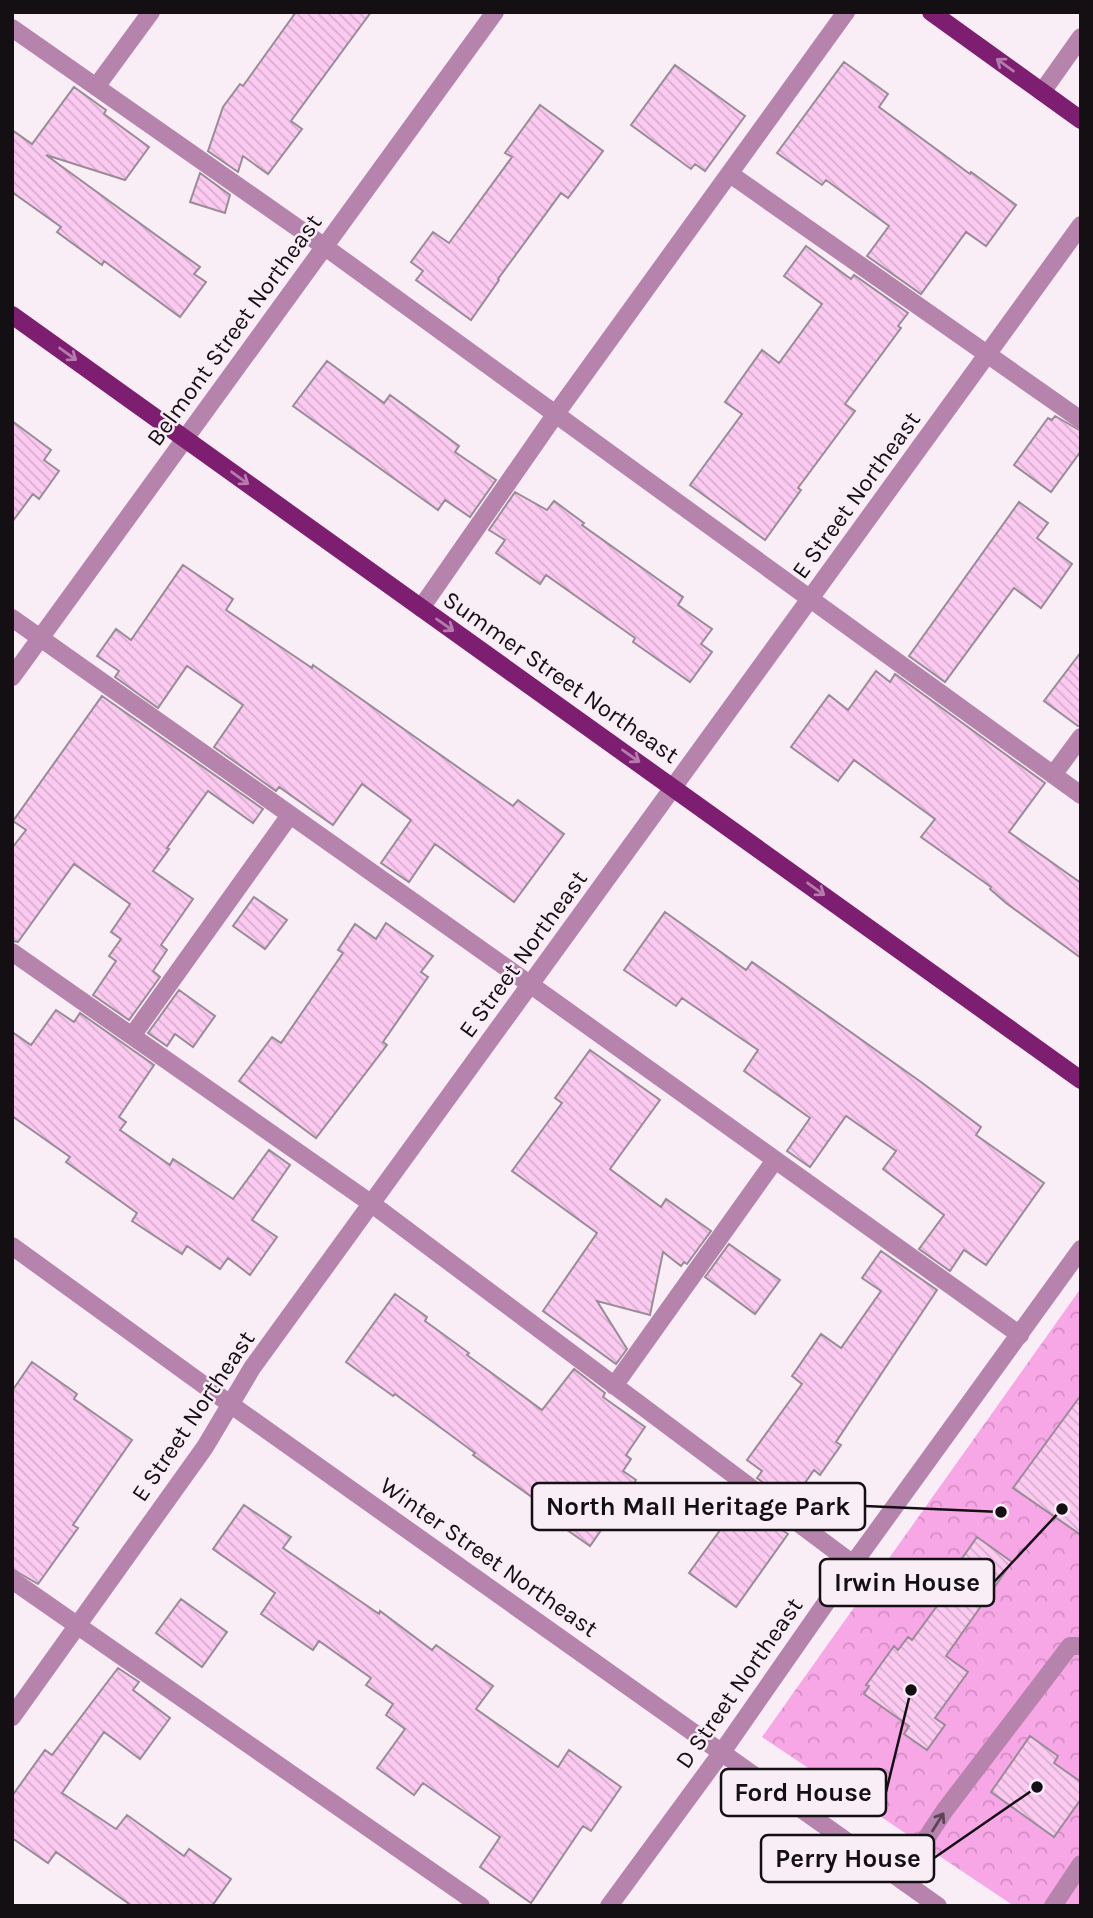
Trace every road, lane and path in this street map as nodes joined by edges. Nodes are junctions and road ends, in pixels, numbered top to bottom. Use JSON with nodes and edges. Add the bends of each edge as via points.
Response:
{"nodes":[{"id":1,"x":151,"y":12,"type":"edge"},
{"id":2,"x":495,"y":12,"type":"edge"},
{"id":3,"x":846,"y":12,"type":"edge"},
{"id":4,"x":931,"y":12,"type":"edge"},
{"id":5,"x":12,"y":28,"type":"edge"},
{"id":6,"x":1081,"y":37,"type":"edge"},
{"id":7,"x":96,"y":87,"type":"junction"},
{"id":8,"x":1042,"y":92,"type":"junction"},
{"id":9,"x":1081,"y":120,"type":"edge"},
{"id":10,"x":730,"y":174,"type":"junction"},
{"id":11,"x":1081,"y":225,"type":"edge"},
{"id":12,"x":325,"y":247,"type":"junction"},
{"id":13,"x":12,"y":315,"type":"edge"},
{"id":14,"x":988,"y":353,"type":"junction"},
{"id":15,"x":555,"y":415,"type":"junction"},
{"id":16,"x":1081,"y":421,"type":"edge"},
{"id":17,"x":185,"y":438,"type":"junction"},
{"id":18,"x":810,"y":600,"type":"junction"},
{"id":19,"x":421,"y":608,"type":"junction"},
{"id":20,"x":12,"y":618,"type":"edge"},
{"id":21,"x":40,"y":639,"type":"junction"},
{"id":22,"x":12,"y":677,"type":"edge"},
{"id":23,"x":1081,"y":737,"type":"edge"},
{"id":24,"x":1053,"y":775,"type":"junction"},
{"id":25,"x":675,"y":787,"type":"junction"},
{"id":26,"x":1081,"y":795,"type":"edge"},
{"id":27,"x":290,"y":815,"type":"junction"},
{"id":28,"x":12,"y":953,"type":"edge"},
{"id":29,"x":531,"y":985,"type":"junction"},
{"id":30,"x":132,"y":1036,"type":"junction"},
{"id":31,"x":1081,"y":1080,"type":"edge"},
{"id":32,"x":775,"y":1160,"type":"junction"},
{"id":33,"x":372,"y":1204,"type":"junction"},
{"id":34,"x":12,"y":1246,"type":"edge"},
{"id":35,"x":1081,"y":1249,"type":"edge"},
{"id":36,"x":1020,"y":1335,"type":"junction"},
{"id":37,"x":614,"y":1386,"type":"junction"},
{"id":38,"x":230,"y":1404,"type":"junction"},
{"id":39,"x":853,"y":1564,"type":"junction"},
{"id":40,"x":12,"y":1580,"type":"edge"},
{"id":41,"x":78,"y":1627,"type":"junction"},
{"id":42,"x":1081,"y":1646,"type":"edge"},
{"id":43,"x":12,"y":1717,"type":"edge"},
{"id":44,"x":722,"y":1752,"type":"junction"},
{"id":45,"x":1081,"y":1864,"type":"edge"},
{"id":46,"x":900,"y":1878,"type":"junction"},
{"id":47,"x":481,"y":1906,"type":"edge"},
{"id":48,"x":608,"y":1906,"type":"edge"},
{"id":49,"x":938,"y":1906,"type":"edge"},
{"id":50,"x":1053,"y":1906,"type":"edge"}],
"edges":[{"from":1,"to":7,"type":"street"},
{"from":2,"to":12,"type":"street","name":"Belmont Street Northeast"},
{"from":3,"to":10,"type":"street"},
{"from":8,"to":4,"type":"main road","one_way":true},
{"from":5,"to":7,"type":"street"},
{"from":6,"to":8,"type":"street"},
{"from":7,"to":12,"type":"street"},
{"from":8,"to":9,"type":"main road"},
{"from":10,"to":14,"type":"street"},
{"from":10,"to":15,"type":"street"},
{"from":11,"to":14,"type":"street","name":"E Street Northeast"},
{"from":12,"to":15,"type":"street"},
{"from":12,"to":17,"type":"street","name":"Belmont Street Northeast"},
{"from":13,"to":17,"type":"main road","name":"Summer Street Northeast","one_way":true},
{"from":14,"to":16,"type":"street"},
{"from":14,"to":18,"type":"street","name":"E Street Northeast"},
{"from":15,"to":18,"type":"street"},
{"from":15,"to":19,"type":"street"},
{"from":17,"to":19,"type":"main road","name":"Summer Street Northeast","one_way":true},
{"from":17,"to":21,"type":"street","name":"Belmont Street Northeast"},
{"from":18,"to":24,"type":"street"},
{"from":18,"to":25,"type":"street","name":"E Street Northeast"},
{"from":19,"to":25,"type":"main road","name":"Summer Street Northeast","one_way":true},
{"from":20,"to":21,"type":"street"},
{"from":21,"to":22,"type":"street","name":"Belmont Street Northeast"},
{"from":21,"to":27,"type":"street"},
{"from":23,"to":24,"type":"street"},
{"from":24,"to":26,"type":"street"},
{"from":25,"to":29,"type":"street","name":"E Street Northeast"},
{"from":25,"to":31,"type":"main road","name":"Summer Street Northeast","one_way":true},
{"from":27,"to":29,"type":"street"},
{"from":27,"to":30,"type":"street"},
{"from":28,"to":30,"type":"street"},
{"from":29,"to":32,"type":"street"},
{"from":29,"to":33,"type":"street","name":"E Street Northeast"},
{"from":30,"to":33,"type":"street"},
{"from":32,"to":36,"type":"street"},
{"from":32,"to":37,"type":"street"},
{"from":33,"to":37,"type":"street"},
{"from":33,"to":38,"type":"street","name":"E Street Northeast"},
{"from":34,"to":38,"type":"street","name":"Winter Street Northeast"},
{"from":35,"to":36,"type":"street","name":"D Street Northeast"},
{"from":36,"to":39,"type":"street","name":"D Street Northeast"},
{"from":37,"to":39,"type":"street"},
{"from":38,"to":41,"type":"street","name":"E Street Northeast","via":[[205,1447]]},
{"from":38,"to":44,"type":"street","name":"Winter Street Northeast"},
{"from":39,"to":44,"type":"street","name":"D Street Northeast"},
{"from":40,"to":41,"type":"street"},
{"from":41,"to":43,"type":"street","name":"E Street Northeast"},
{"from":41,"to":47,"type":"street"},
{"from":46,"to":42,"type":"street","one_way":true,"via":[[945,1810],[1070,1646]]},
{"from":44,"to":46,"type":"street","name":"Winter Street Northeast"},
{"from":44,"to":48,"type":"street","name":"D Street Northeast"},
{"from":45,"to":50,"type":"street"},
{"from":46,"to":49,"type":"street","name":"Winter Street Northeast"}]}
